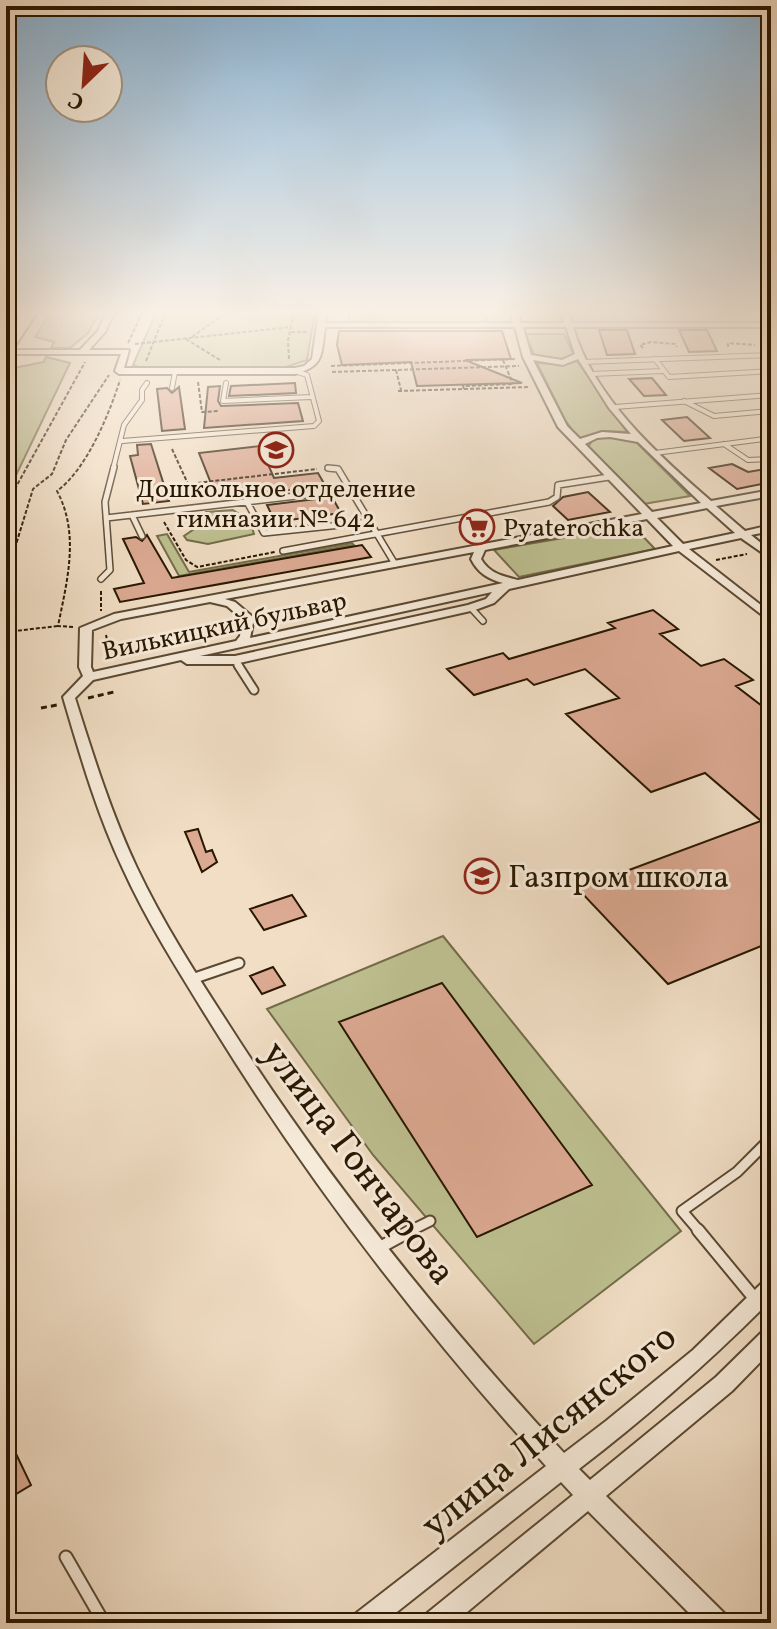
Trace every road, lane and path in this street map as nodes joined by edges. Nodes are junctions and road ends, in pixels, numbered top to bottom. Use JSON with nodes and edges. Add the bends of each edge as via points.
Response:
{"nodes":[{"id":1,"x":72,"y":387,"type":"edge"},
{"id":2,"x":99,"y":387,"type":"edge"},
{"id":3,"x":118,"y":387,"type":"edge"},
{"id":4,"x":144,"y":387,"type":"edge"},
{"id":5,"x":225,"y":387,"type":"edge"},
{"id":6,"x":309,"y":387,"type":"edge"},
{"id":7,"x":399,"y":387,"type":"edge"},
{"id":8,"x":497,"y":387,"type":"edge"},
{"id":9,"x":539,"y":387,"type":"edge"},
{"id":10,"x":600,"y":387,"type":"edge"},
{"id":11,"x":771,"y":395,"type":"edge"},
{"id":12,"x":754,"y":396,"type":"junction"},
{"id":13,"x":311,"y":397,"type":"junction"},
{"id":14,"x":142,"y":400,"type":"junction"},
{"id":15,"x":133,"y":401,"type":"dead end"},
{"id":16,"x":684,"y":401,"type":"junction"},
{"id":17,"x":615,"y":407,"type":"junction"},
{"id":18,"x":770,"y":412,"type":"edge"},
{"id":19,"x":166,"y":437,"type":"junction"},
{"id":20,"x":771,"y":438,"type":"edge"},
{"id":21,"x":142,"y":439,"type":"junction"},
{"id":22,"x":643,"y":440,"type":"junction"},
{"id":23,"x":122,"y":441,"type":"junction"},
{"id":24,"x":578,"y":444,"type":"junction"},
{"id":25,"x":724,"y":444,"type":"junction"},
{"id":26,"x":146,"y":447,"type":"dead end"},
{"id":27,"x":655,"y":453,"type":"junction"},
{"id":28,"x":771,"y":459,"type":"edge"},
{"id":29,"x":328,"y":468,"type":"joint"},
{"id":30,"x":609,"y":477,"type":"junction"},
{"id":31,"x":348,"y":490,"type":"junction"},
{"id":32,"x":771,"y":493,"type":"edge"},
{"id":33,"x":247,"y":502,"type":"junction"},
{"id":34,"x":6,"y":505,"type":"edge"},
{"id":35,"x":708,"y":505,"type":"junction"},
{"id":36,"x":158,"y":512,"type":"junction"},
{"id":37,"x":132,"y":515,"type":"junction"},
{"id":38,"x":649,"y":516,"type":"junction"},
{"id":39,"x":106,"y":518,"type":"junction"},
{"id":40,"x":369,"y":522,"type":"junction"},
{"id":41,"x":771,"y":528,"type":"edge"},
{"id":42,"x":377,"y":534,"type":"junction"},
{"id":43,"x":742,"y":534,"type":"junction"},
{"id":44,"x":142,"y":536,"type":"dead end"},
{"id":45,"x":680,"y":547,"type":"junction"},
{"id":46,"x":481,"y":548,"type":"junction"},
{"id":47,"x":283,"y":551,"type":"joint"},
{"id":48,"x":755,"y":552,"type":"dead end"},
{"id":49,"x":771,"y":556,"type":"edge"},
{"id":50,"x":707,"y":562,"type":"dead end"},
{"id":51,"x":395,"y":564,"type":"junction"},
{"id":52,"x":6,"y":577,"type":"edge"},
{"id":53,"x":101,"y":579,"type":"joint"},
{"id":54,"x":520,"y":582,"type":"junction"},
{"id":55,"x":506,"y":585,"type":"junction"},
{"id":56,"x":207,"y":599,"type":"junction"},
{"id":57,"x":471,"y":608,"type":"junction"},
{"id":58,"x":100,"y":610,"type":"dead end"},
{"id":59,"x":768,"y":615,"type":"edge"},
{"id":60,"x":483,"y":621,"type":"dead end"},
{"id":61,"x":58,"y":626,"type":"junction"},
{"id":62,"x":104,"y":627,"type":"dead end"},
{"id":63,"x":86,"y":628,"type":"junction"},
{"id":64,"x":6,"y":632,"type":"edge"},
{"id":65,"x":240,"y":644,"type":"junction"},
{"id":66,"x":175,"y":658,"type":"junction"},
{"id":67,"x":235,"y":660,"type":"junction"},
{"id":68,"x":113,"y":666,"type":"dead end"},
{"id":69,"x":89,"y":677,"type":"junction"},
{"id":70,"x":254,"y":690,"type":"dead end"},
{"id":71,"x":239,"y":963,"type":"dead end"},
{"id":72,"x":192,"y":979,"type":"junction"},
{"id":73,"x":771,"y":1138,"type":"edge"},
{"id":74,"x":430,"y":1221,"type":"dead end"},
{"id":75,"x":375,"y":1250,"type":"junction"},
{"id":76,"x":764,"y":1294,"type":"edge"},
{"id":77,"x":771,"y":1337,"type":"edge"},
{"id":78,"x":563,"y":1467,"type":"junction"},
{"id":79,"x":589,"y":1495,"type":"junction"},
{"id":80,"x":66,"y":1557,"type":"dead end"},
{"id":81,"x":104,"y":1623,"type":"edge"},
{"id":82,"x":364,"y":1623,"type":"edge"},
{"id":83,"x":435,"y":1623,"type":"edge"},
{"id":84,"x":716,"y":1623,"type":"edge"}],
"edges":[{"from":1,"to":34,"type":"path"},
{"from":2,"to":52,"type":"path","via":[[52,474],[33,489]]},
{"from":3,"to":61,"type":"path","via":[[72,480],[57,491],[66,502],[70,532]]},
{"from":4,"to":14,"type":"lane"},
{"from":5,"to":13,"type":"lane","via":[[223,401]]},
{"from":6,"to":13,"type":"lane"},
{"from":7,"to":8,"type":"path"},
{"from":9,"to":24,"type":"street"},
{"from":10,"to":17,"type":"street"},
{"from":11,"to":12,"type":"lane"},
{"from":12,"to":16,"type":"lane"},
{"from":12,"to":18,"type":"lane"},
{"from":13,"to":19,"type":"lane","via":[[319,421],[314,426]]},
{"from":14,"to":15,"type":"lane"},
{"from":14,"to":23,"type":"lane","via":[[124,425]]},
{"from":16,"to":17,"type":"lane"},
{"from":16,"to":18,"type":"lane","via":[[710,417]]},
{"from":17,"to":22,"type":"street"},
{"from":19,"to":21,"type":"lane"},
{"from":19,"to":29,"type":"path","via":[[188,484]]},
{"from":20,"to":25,"type":"lane"},
{"from":21,"to":23,"type":"lane"},
{"from":21,"to":26,"type":"lane"},
{"from":22,"to":24,"type":"street","via":[[607,433]]},
{"from":22,"to":27,"type":"street"},
{"from":23,"to":39,"type":"lane","via":[[105,502]]},
{"from":24,"to":30,"type":"street"},
{"from":25,"to":27,"type":"lane"},
{"from":25,"to":28,"type":"lane","via":[[748,460]]},
{"from":27,"to":35,"type":"street"},
{"from":29,"to":31,"type":"lane","via":[[338,469]]},
{"from":30,"to":38,"type":"street"},
{"from":30,"to":42,"type":"lane","via":[[558,485],[557,497],[549,502]]},
{"from":31,"to":33,"type":"lane"},
{"from":31,"to":40,"type":"lane"},
{"from":32,"to":35,"type":"street","name":"Вилькицкий бульвар"},
{"from":33,"to":36,"type":"lane"},
{"from":33,"to":40,"type":"lane","via":[[264,533]]},
{"from":35,"to":38,"type":"street","name":"Вилькицкий бульвар"},
{"from":35,"to":43,"type":"street"},
{"from":36,"to":37,"type":"lane"},
{"from":36,"to":47,"type":"path","via":[[186,560],[197,567]]},
{"from":37,"to":39,"type":"lane"},
{"from":37,"to":44,"type":"lane"},
{"from":38,"to":45,"type":"street"},
{"from":38,"to":46,"type":"street","name":"Вилькицкий бульвар"},
{"from":39,"to":53,"type":"lane","via":[[110,570]]},
{"from":40,"to":42,"type":"lane"},
{"from":41,"to":43,"type":"street","name":"Вилькицкий бульвар"},
{"from":42,"to":47,"type":"lane"},
{"from":42,"to":51,"type":"lane"},
{"from":43,"to":45,"type":"street","name":"Вилькицкий бульвар"},
{"from":43,"to":49,"type":"street"},
{"from":45,"to":54,"type":"street","name":"Вилькицкий бульвар"},
{"from":45,"to":59,"type":"street"},
{"from":46,"to":51,"type":"street","name":"Вилькицкий бульвар"},
{"from":46,"to":54,"type":"street","via":[[476,559],[482,570]]},
{"from":48,"to":50,"type":"path"},
{"from":51,"to":56,"type":"street","name":"Вилькицкий бульвар"},
{"from":53,"to":58,"type":"path"},
{"from":54,"to":55,"type":"street","name":"Вилькицкий бульвар"},
{"from":55,"to":57,"type":"street","via":[[490,601]]},
{"from":55,"to":65,"type":"street","name":"Вилькицкий бульвар"},
{"from":56,"to":63,"type":"street","name":"Вилькицкий бульвар","via":[[118,616]]},
{"from":56,"to":65,"type":"street","via":[[231,604],[248,618]]},
{"from":57,"to":60,"type":"lane"},
{"from":57,"to":67,"type":"street"},
{"from":61,"to":63,"type":"path"},
{"from":61,"to":64,"type":"path"},
{"from":62,"to":68,"type":"path"},
{"from":63,"to":69,"type":"street","name":"Вилькицкий бульвар"},
{"from":65,"to":66,"type":"street","name":"Вилькицкий бульвар"},
{"from":66,"to":67,"type":"street"},
{"from":66,"to":69,"type":"street","name":"Вилькицкий бульвар"},
{"from":67,"to":70,"type":"lane"},
{"from":69,"to":72,"type":"street","name":"улица Гончарова","via":[[69,697],[83,746],[140,890]]},
{"from":71,"to":72,"type":"lane"},
{"from":72,"to":75,"type":"street","name":"улица Гончарова","via":[[241,1061]]},
{"from":73,"to":76,"type":"lane","via":[[737,1172],[682,1211]]},
{"from":74,"to":75,"type":"lane"},
{"from":75,"to":78,"type":"street","name":"улица Гончарова"},
{"from":76,"to":78,"type":"street","name":"улица Лисянского","via":[[700,1357]]},
{"from":77,"to":79,"type":"street","via":[[724,1384]]},
{"from":78,"to":79,"type":"street","name":"улица Гончарова"},
{"from":78,"to":82,"type":"street","name":"улица Лисянского"},
{"from":79,"to":83,"type":"street"},
{"from":79,"to":84,"type":"street","name":"улица Гончарова"},
{"from":80,"to":81,"type":"lane"}]}
